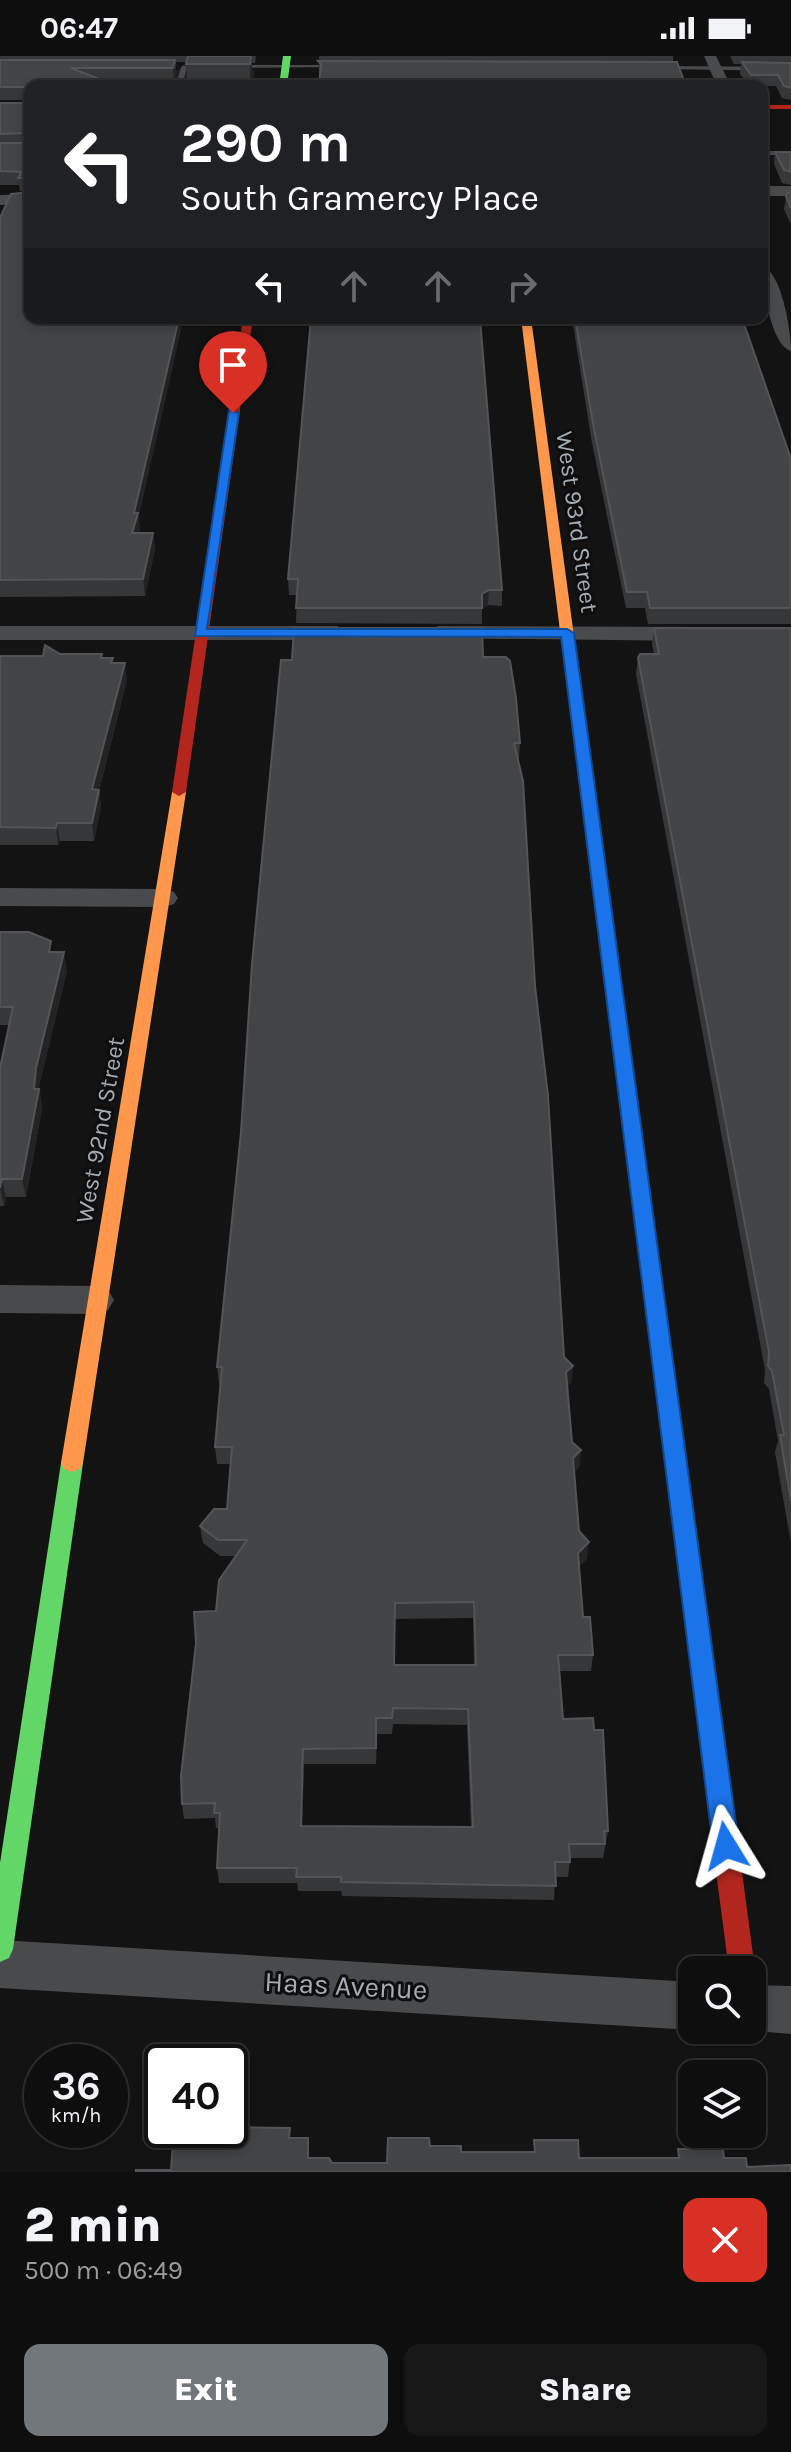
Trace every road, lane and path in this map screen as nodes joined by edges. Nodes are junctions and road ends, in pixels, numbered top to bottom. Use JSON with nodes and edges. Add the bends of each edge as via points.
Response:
{"nodes":[{"id":1,"x":286,"y":61,"type":"edge"},
{"id":2,"x":713,"y":62,"type":"edge"},
{"id":3,"x":168,"y":67,"type":"edge"},
{"id":4,"x":184,"y":67,"type":"junction"},
{"id":5,"x":198,"y":67,"type":"edge"},
{"id":6,"x":227,"y":67,"type":"edge"},
{"id":7,"x":349,"y":67,"type":"edge"},
{"id":8,"x":652,"y":68,"type":"edge"},
{"id":9,"x":791,"y":69,"type":"edge"},
{"id":10,"x":181,"y":80,"type":"edge"},
{"id":11,"x":768,"y":107,"type":"edge"},
{"id":12,"x":791,"y":107,"type":"edge"},
{"id":13,"x":768,"y":153,"type":"edge"},
{"id":14,"x":791,"y":153,"type":"edge"},
{"id":15,"x":768,"y":191,"type":"edge"},
{"id":16,"x":791,"y":191,"type":"edge"},
{"id":17,"x":24,"y":199,"type":"edge"},
{"id":18,"x":0,"y":200,"type":"edge"},
{"id":19,"x":768,"y":287,"type":"edge"},
{"id":20,"x":247,"y":324,"type":"edge"},
{"id":21,"x":527,"y":324,"type":"edge"},
{"id":22,"x":791,"y":346,"type":"edge"},
{"id":23,"x":0,"y":633,"type":"edge"},
{"id":24,"x":200,"y":633,"type":"junction"},
{"id":25,"x":360,"y":633,"type":"edge"},
{"id":26,"x":408,"y":633,"type":"edge"},
{"id":27,"x":567,"y":633,"type":"junction"},
{"id":28,"x":727,"y":634,"type":"edge"},
{"id":29,"x":0,"y":897,"type":"edge"},
{"id":30,"x":164,"y":898,"type":"junction"},
{"id":31,"x":0,"y":1299,"type":"edge"},
{"id":32,"x":96,"y":1300,"type":"junction"},
{"id":33,"x":0,"y":1949,"type":"edge"},
{"id":34,"x":740,"y":1956,"type":"edge"},
{"id":35,"x":0,"y":1964,"type":"edge"},
{"id":36,"x":678,"y":2005,"type":"edge"},
{"id":37,"x":766,"y":2009,"type":"edge"},
{"id":38,"x":791,"y":2010,"type":"edge"}],
"edges":[{"from":1,"to":6,"type":"lane"},
{"from":1,"to":7,"type":"lane"},
{"from":2,"to":8,"type":"lane"},
{"from":2,"to":9,"type":"lane"},
{"from":3,"to":4,"type":"lane"},
{"from":4,"to":5,"type":"lane"},
{"from":4,"to":10,"type":"lane"},
{"from":11,"to":12,"type":"street"},
{"from":13,"to":14,"type":"lane"},
{"from":15,"to":16,"type":"street"},
{"from":17,"to":18,"type":"street"},
{"from":19,"to":22,"type":"street"},
{"from":20,"to":24,"type":"street","name":"West 92nd Street"},
{"from":21,"to":27,"type":"street","name":"West 93rd Street"},
{"from":23,"to":24,"type":"street"},
{"from":24,"to":25,"type":"street"},
{"from":24,"to":30,"type":"street","name":"West 92nd Street"},
{"from":26,"to":27,"type":"street"},
{"from":27,"to":28,"type":"street"},
{"from":27,"to":34,"type":"street","name":"West 93rd Street"},
{"from":29,"to":30,"type":"street"},
{"from":30,"to":32,"type":"street","name":"West 92nd Street"},
{"from":31,"to":32,"type":"street"},
{"from":32,"to":33,"type":"street","name":"West 92nd Street"},
{"from":35,"to":36,"type":"street","name":"Haas Avenue"},
{"from":37,"to":38,"type":"street"}]}
